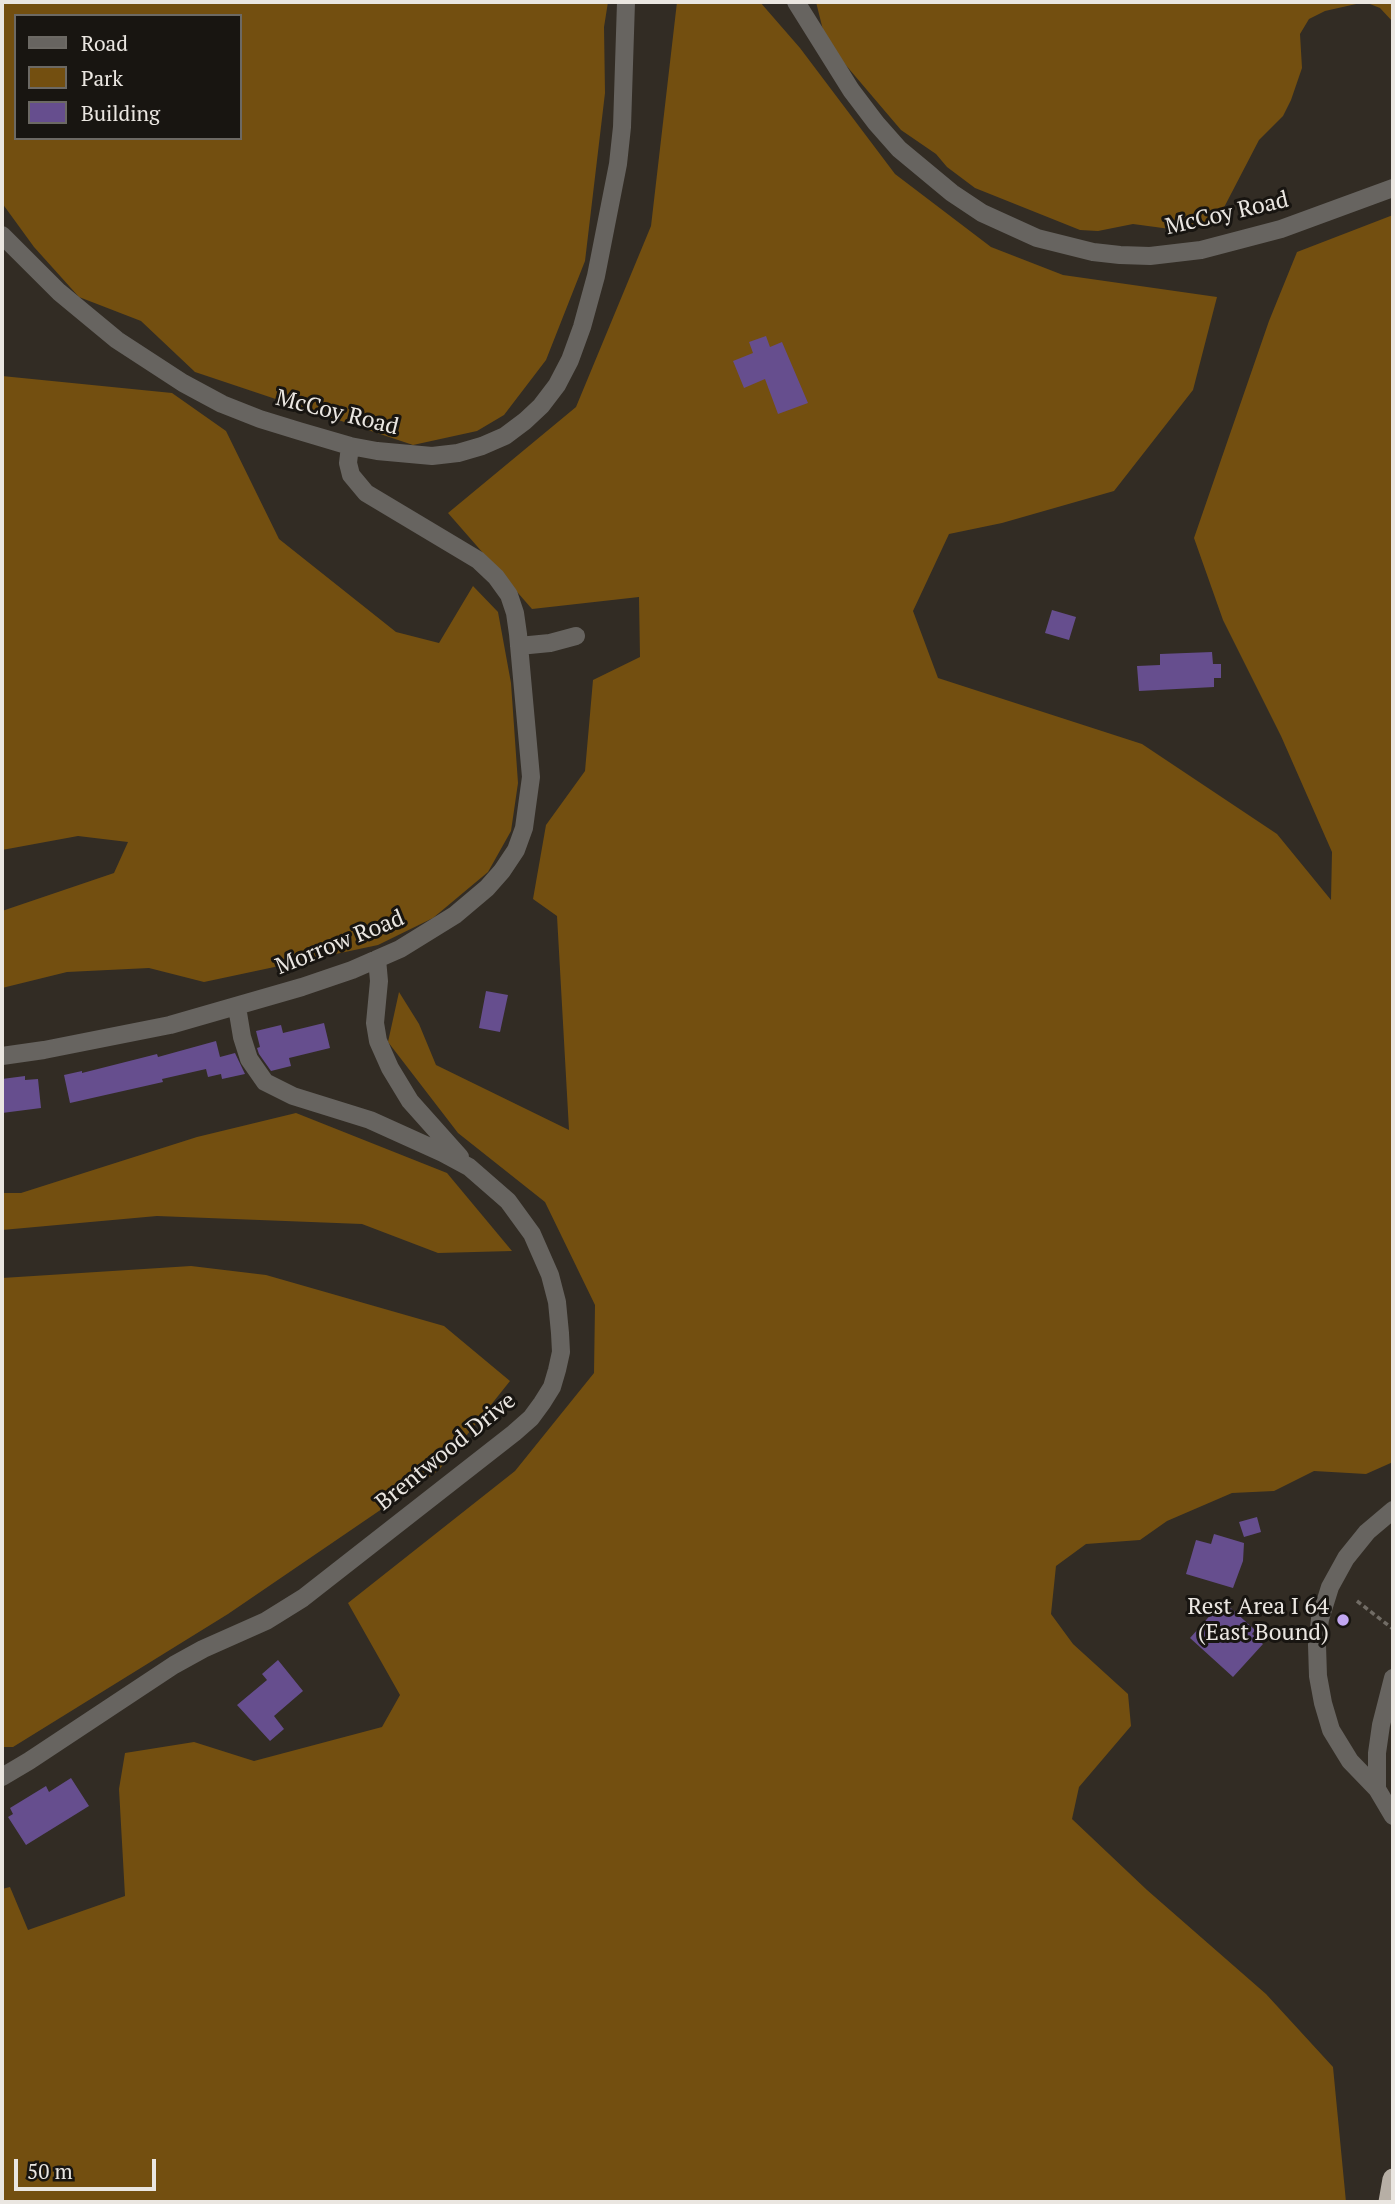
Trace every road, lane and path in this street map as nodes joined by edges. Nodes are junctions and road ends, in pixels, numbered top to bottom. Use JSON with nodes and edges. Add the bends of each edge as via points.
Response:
{"nodes":[{"id":1,"x":626,"y":2,"type":"edge"},
{"id":2,"x":796,"y":2,"type":"edge"},
{"id":3,"x":1393,"y":188,"type":"edge"},
{"id":4,"x":2,"y":235,"type":"edge"},
{"id":5,"x":350,"y":446,"type":"junction"},
{"id":6,"x":576,"y":636,"type":"dead end"},
{"id":7,"x":519,"y":646,"type":"junction"},
{"id":8,"x":377,"y":959,"type":"junction"},
{"id":9,"x":237,"y":1007,"type":"junction"},
{"id":10,"x":2,"y":1056,"type":"edge"},
{"id":11,"x":469,"y":1167,"type":"junction"},
{"id":12,"x":1393,"y":1510,"type":"edge"},
{"id":13,"x":1357,"y":1601,"type":"dead end"},
{"id":14,"x":1393,"y":1629,"type":"edge"},
{"id":15,"x":1393,"y":1678,"type":"edge"},
{"id":16,"x":2,"y":1776,"type":"edge"},
{"id":17,"x":1377,"y":1789,"type":"junction"},
{"id":18,"x":1393,"y":1816,"type":"edge"},
{"id":19,"x":1393,"y":2179,"type":"edge"},
{"id":20,"x":1389,"y":2202,"type":"edge"}],
"edges":[{"from":1,"to":5,"type":"street","name":"McCoy Road","via":[[622,127],[612,198],[582,327],[556,385],[525,421],[482,446],[432,456]]},
{"from":2,"to":3,"type":"street","name":"McCoy Road","via":[[851,90],[899,149],[972,206],[1037,238],[1120,255],[1201,250],[1281,229]]},
{"from":4,"to":5,"type":"street","name":"McCoy Road","via":[[85,314],[148,362],[222,404]]},
{"from":5,"to":7,"type":"street","name":"Morrow Road","via":[[351,475],[366,493],[454,544],[496,577],[509,595]]},
{"from":6,"to":7,"type":"street"},
{"from":7,"to":8,"type":"street","name":"Morrow Road","via":[[531,777],[516,850],[487,888],[455,915]]},
{"from":8,"to":9,"type":"street","name":"Morrow Road"},
{"from":8,"to":11,"type":"street","via":[[378,1041],[410,1101]]},
{"from":9,"to":10,"type":"street","name":"Morrow Road","via":[[123,1035]]},
{"from":9,"to":11,"type":"street","name":"Brentwood Drive","via":[[249,1059],[265,1082],[293,1096],[370,1120]]},
{"from":11,"to":16,"type":"street","name":"Brentwood Drive","via":[[521,1217],[550,1275],[557,1302],[561,1352],[552,1387],[531,1418],[303,1598],[174,1665]]},
{"from":12,"to":17,"type":"street","via":[[1346,1558],[1330,1587],[1317,1645],[1318,1676],[1331,1730],[1350,1761]]},
{"from":13,"to":14,"type":"path"},
{"from":15,"to":17,"type":"street","via":[[1381,1725]]},
{"from":17,"to":18,"type":"street"},
{"from":19,"to":20,"type":"highway"}]}
